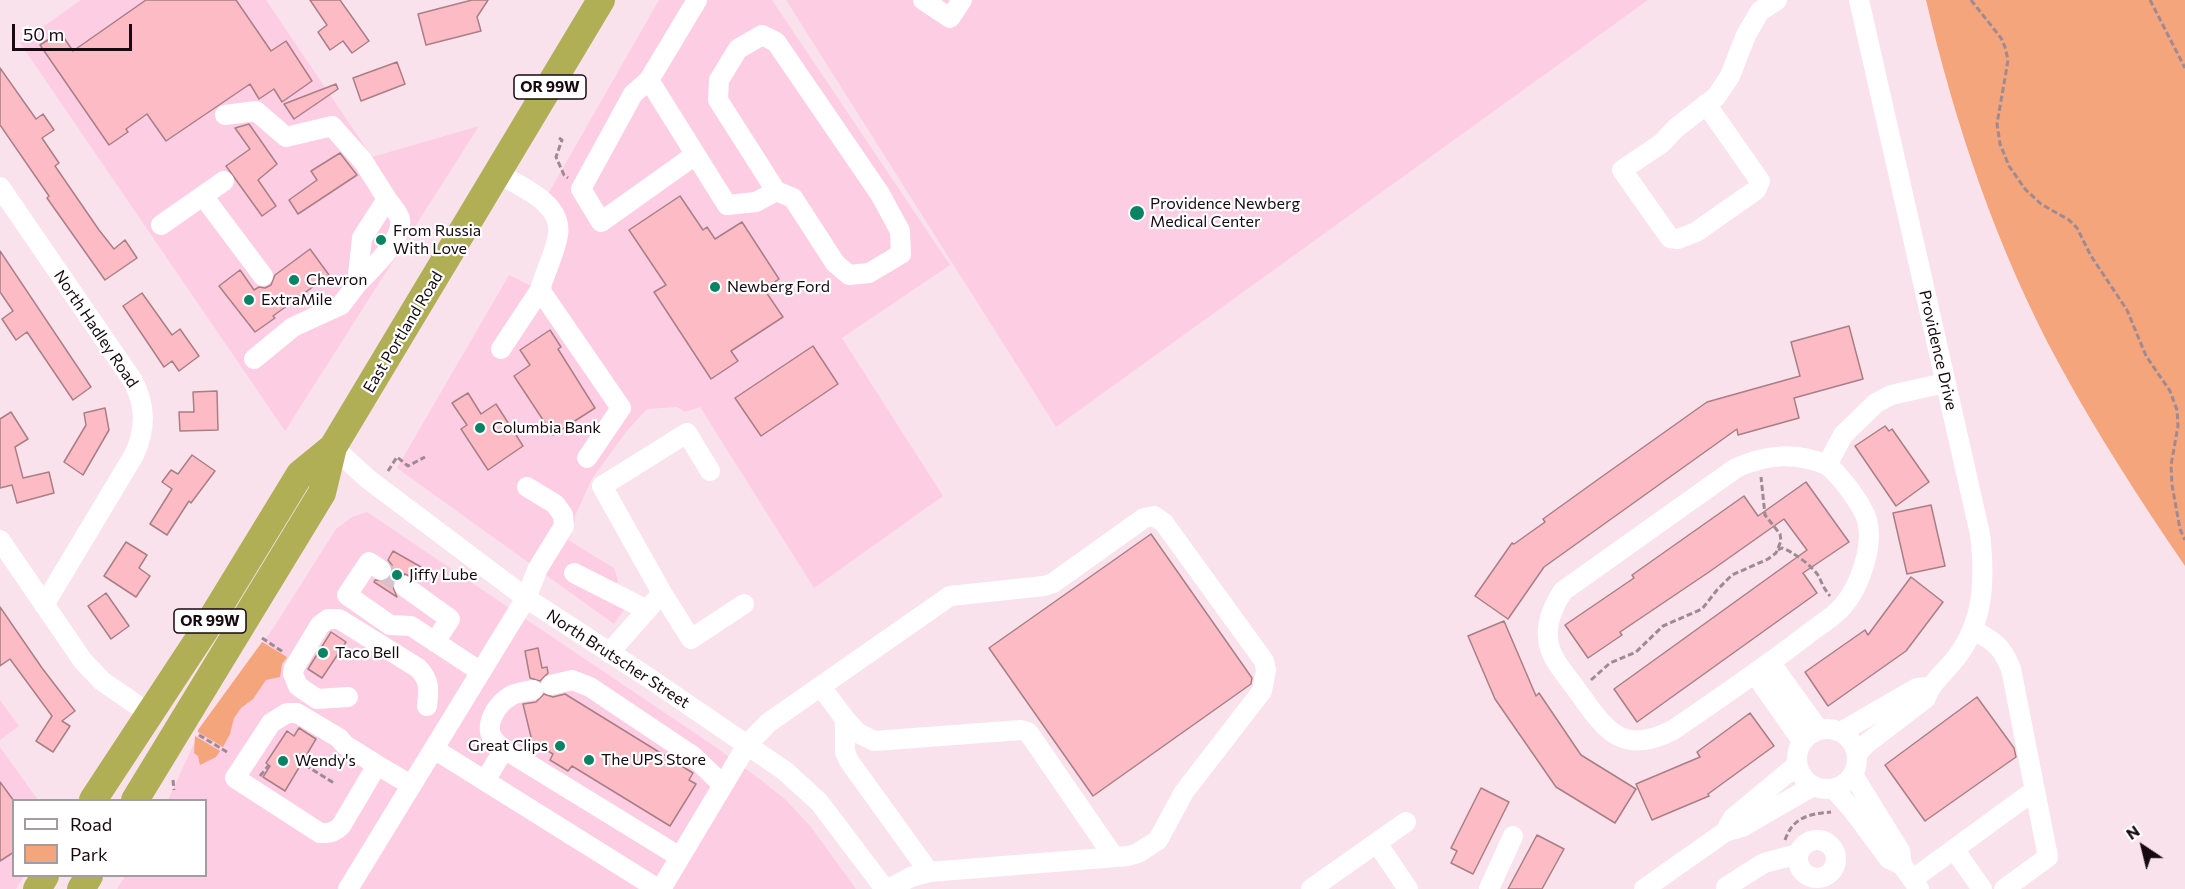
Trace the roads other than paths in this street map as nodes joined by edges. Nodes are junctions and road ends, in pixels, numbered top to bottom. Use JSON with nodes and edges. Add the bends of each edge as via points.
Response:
{"nodes":[{"id":1,"x":601,"y":0,"type":"edge"},
{"id":2,"x":697,"y":0,"type":"edge"},
{"id":3,"x":923,"y":0,"type":"edge"},
{"id":4,"x":962,"y":0,"type":"edge"},
{"id":5,"x":1777,"y":0,"type":"edge"},
{"id":6,"x":1859,"y":0,"type":"edge"},
{"id":7,"x":649,"y":80,"type":"junction"},
{"id":8,"x":1706,"y":104,"type":"junction"},
{"id":9,"x":225,"y":115,"type":"dead end"},
{"id":10,"x":695,"y":155,"type":"junction"},
{"id":11,"x":499,"y":174,"type":"junction"},
{"id":12,"x":224,"y":181,"type":"dead end"},
{"id":13,"x":0,"y":187,"type":"edge"},
{"id":14,"x":776,"y":191,"type":"junction"},
{"id":15,"x":203,"y":196,"type":"junction"},
{"id":16,"x":387,"y":200,"type":"junction"},
{"id":17,"x":162,"y":225,"type":"dead end"},
{"id":18,"x":263,"y":276,"type":"dead end"},
{"id":19,"x":357,"y":284,"type":"junction"},
{"id":20,"x":540,"y":290,"type":"junction"},
{"id":21,"x":501,"y":349,"type":"dead end"},
{"id":22,"x":254,"y":359,"type":"dead end"},
{"id":23,"x":1946,"y":382,"type":"junction"},
{"id":24,"x":333,"y":447,"type":"junction"},
{"id":25,"x":587,"y":458,"type":"dead end"},
{"id":26,"x":1827,"y":465,"type":"junction"},
{"id":27,"x":710,"y":471,"type":"dead end"},
{"id":28,"x":528,"y":487,"type":"dead end"},
{"id":29,"x":0,"y":540,"type":"edge"},
{"id":30,"x":381,"y":570,"type":"dead end"},
{"id":31,"x":574,"y":573,"type":"dead end"},
{"id":32,"x":404,"y":586,"type":"tunnel mouth"},
{"id":33,"x":662,"y":593,"type":"junction"},
{"id":34,"x":526,"y":598,"type":"junction"},
{"id":35,"x":744,"y":604,"type":"dead end"},
{"id":36,"x":44,"y":605,"type":"junction"},
{"id":37,"x":647,"y":610,"type":"junction"},
{"id":38,"x":1973,"y":630,"type":"junction"},
{"id":39,"x":435,"y":642,"type":"junction"},
{"id":40,"x":609,"y":653,"type":"junction"},
{"id":41,"x":1762,"y":668,"type":"junction"},
{"id":42,"x":481,"y":672,"type":"junction"},
{"id":43,"x":821,"y":687,"type":"junction"},
{"id":44,"x":1929,"y":687,"type":"junction"},
{"id":45,"x":348,"y":697,"type":"dead end"},
{"id":46,"x":427,"y":706,"type":"dead end"},
{"id":47,"x":150,"y":714,"type":"junction"},
{"id":48,"x":845,"y":719,"type":"junction"},
{"id":49,"x":1819,"y":730,"type":"junction"},
{"id":50,"x":1841,"y":732,"type":"junction"},
{"id":51,"x":1802,"y":741,"type":"junction"},
{"id":52,"x":747,"y":745,"type":"junction"},
{"id":53,"x":434,"y":749,"type":"junction"},
{"id":54,"x":504,"y":750,"type":"junction"},
{"id":55,"x":1857,"y":754,"type":"junction"},
{"id":56,"x":373,"y":762,"type":"junction"},
{"id":57,"x":1797,"y":765,"type":"junction"},
{"id":58,"x":1853,"y":776,"type":"junction"},
{"id":59,"x":485,"y":782,"type":"junction"},
{"id":60,"x":411,"y":785,"type":"junction"},
{"id":61,"x":723,"y":785,"type":"junction"},
{"id":62,"x":1813,"y":786,"type":"junction"},
{"id":63,"x":1834,"y":789,"type":"junction"},
{"id":64,"x":2035,"y":790,"type":"junction"},
{"id":65,"x":94,"y":799,"type":"edge"},
{"id":66,"x":136,"y":799,"type":"edge"},
{"id":67,"x":1406,"y":822,"type":"dead end"},
{"id":68,"x":1725,"y":831,"type":"junction"},
{"id":69,"x":1513,"y":836,"type":"dead end"},
{"id":70,"x":1377,"y":843,"type":"junction"},
{"id":71,"x":1954,"y":849,"type":"junction"},
{"id":72,"x":680,"y":857,"type":"junction"},
{"id":73,"x":1114,"y":857,"type":"junction"},
{"id":74,"x":1789,"y":857,"type":"junction"},
{"id":75,"x":929,"y":872,"type":"junction"},
{"id":76,"x":1911,"y":878,"type":"edge"},
{"id":77,"x":1836,"y":881,"type":"edge"},
{"id":78,"x":1726,"y":887,"type":"dead end"},
{"id":79,"x":348,"y":889,"type":"edge"},
{"id":80,"x":659,"y":889,"type":"edge"},
{"id":81,"x":886,"y":889,"type":"edge"},
{"id":82,"x":1311,"y":889,"type":"edge"},
{"id":83,"x":1408,"y":889,"type":"edge"},
{"id":84,"x":1489,"y":889,"type":"edge"},
{"id":85,"x":1644,"y":889,"type":"edge"},
{"id":86,"x":1982,"y":889,"type":"edge"},
{"id":87,"x":2004,"y":889,"type":"edge"}],
"edges":[{"from":1,"to":11,"type":"highway","name":"East Portland Road","number":"OR 99W"},
{"from":2,"to":7,"type":"street"},
{"from":3,"to":4,"type":"street","via":[[950,18]]},
{"from":5,"to":8,"type":"street","via":[[1760,11],[1730,76]]},
{"from":6,"to":23,"type":"street","name":"Providence Drive"},
{"from":7,"to":10,"type":"street"},
{"from":7,"to":10,"type":"street","via":[[633,94],[581,189],[601,222]]},
{"from":8,"to":8,"type":"street","via":[[1662,143],[1622,170],[1670,238],[1696,232],[1756,190],[1760,181]]},
{"from":9,"to":16,"type":"street","via":[[256,111],[286,137],[332,126],[363,160]]},
{"from":10,"to":14,"type":"street","via":[[727,205],[756,202]]},
{"from":11,"to":20,"type":"street","via":[[541,199],[555,217],[558,234]]},
{"from":11,"to":24,"type":"highway","name":"East Portland Road","number":"OR 99W"},
{"from":12,"to":15,"type":"street"},
{"from":13,"to":36,"type":"street","name":"North Hadley Road","via":[[133,381],[142,407],[141,439],[134,455]]},
{"from":14,"to":14,"type":"street","via":[[793,198],[835,263],[849,275],[868,273],[901,254],[900,231],[880,194],[776,42],[762,35],[738,49],[719,80],[718,100]]},
{"from":15,"to":17,"type":"street"},
{"from":15,"to":18,"type":"street"},
{"from":16,"to":19,"type":"street","via":[[362,238]]},
{"from":16,"to":19,"type":"street","via":[[399,217],[400,231]]},
{"from":19,"to":22,"type":"street","via":[[341,305],[293,327]]},
{"from":20,"to":21,"type":"street"},
{"from":20,"to":25,"type":"street","via":[[621,408]]},
{"from":23,"to":26,"type":"street","via":[[1891,395],[1876,403],[1843,435]]},
{"from":23,"to":38,"type":"street","name":"Providence Drive","via":[[1980,534],[1984,569],[1982,598]]},
{"from":24,"to":34,"type":"street","name":"North Brutscher Street","via":[[369,479]]},
{"from":24,"to":47,"type":"highway","name":"East Portland Road","number":"OR 99W","via":[[300,474]]},
{"from":24,"to":66,"type":"highway","name":"East Portland Road","number":"OR 99W","via":[[322,493]]},
{"from":26,"to":41,"type":"street","via":[[1836,472],[1867,521],[1864,565],[1856,588],[1842,608]]},
{"from":26,"to":41,"type":"street","via":[[1808,458],[1773,457],[1736,468],[1563,591],[1549,620],[1552,656],[1601,724],[1620,736],[1641,742],[1673,730]]},
{"from":27,"to":33,"type":"street","via":[[687,433],[602,486]]},
{"from":28,"to":34,"type":"street","via":[[555,504],[563,515],[564,526],[538,568]]},
{"from":29,"to":36,"type":"street"},
{"from":30,"to":39,"type":"street","via":[[369,562],[347,595],[390,625],[411,626]]},
{"from":31,"to":37,"type":"street"},
{"from":32,"to":39,"type":"street","via":[[450,619]]},
{"from":33,"to":35,"type":"street","via":[[692,639]]},
{"from":33,"to":37,"type":"street"},
{"from":34,"to":40,"type":"street","name":"North Brutscher Street"},
{"from":34,"to":42,"type":"street"},
{"from":36,"to":47,"type":"street","via":[[77,654],[102,681]]},
{"from":37,"to":40,"type":"street"},
{"from":38,"to":44,"type":"street","name":"Providence Drive","via":[[1963,650]]},
{"from":38,"to":64,"type":"street","via":[[1994,640],[2005,653]]},
{"from":39,"to":42,"type":"street"},
{"from":40,"to":52,"type":"street","name":"North Brutscher Street"},
{"from":41,"to":49,"type":"street"},
{"from":41,"to":51,"type":"street"},
{"from":42,"to":53,"type":"street"},
{"from":43,"to":48,"type":"street"},
{"from":43,"to":52,"type":"street","via":[[768,723]]},
{"from":43,"to":73,"type":"street","via":[[950,596],[1053,583],[1144,518],[1154,516],[1164,523],[1264,661],[1266,678],[1262,691],[1184,792],[1158,840],[1138,853]]},
{"from":44,"to":50,"type":"street","name":"Providence Drive","via":[[1917,688]]},
{"from":44,"to":55,"type":"street","name":"Providence Drive","via":[[1926,698]]},
{"from":45,"to":46,"type":"street","via":[[317,699],[295,680],[294,668],[320,625],[328,619],[339,620],[418,668],[430,687]]},
{"from":47,"to":65,"type":"highway","name":"East Portland Road","number":"OR 99W"},
{"from":48,"to":73,"type":"street","via":[[858,733],[874,741],[1029,732]]},
{"from":48,"to":75,"type":"street","via":[[845,752],[849,761]]},
{"from":49,"to":50,"type":"street"},
{"from":49,"to":51,"type":"street"},
{"from":50,"to":55,"type":"street","via":[[1849,737]]},
{"from":51,"to":57,"type":"street"},
{"from":52,"to":61,"type":"street"},
{"from":52,"to":81,"type":"street","name":"North Brutscher Street","via":[[801,784]]},
{"from":53,"to":59,"type":"street"},
{"from":53,"to":60,"type":"street"},
{"from":54,"to":59,"type":"street"},
{"from":54,"to":61,"type":"street","via":[[491,733],[492,717],[500,704],[511,695],[572,680],[590,687],[693,756]]},
{"from":54,"to":72,"type":"street"},
{"from":55,"to":58,"type":"street"},
{"from":56,"to":56,"type":"street","via":[[341,826],[326,834],[251,779],[235,778],[271,723],[287,713],[297,713]]},
{"from":56,"to":60,"type":"street"},
{"from":57,"to":62,"type":"street"},
{"from":57,"to":68,"type":"street","via":[[1733,818]]},
{"from":58,"to":63,"type":"street"},
{"from":58,"to":76,"type":"street","via":[[1900,851]]},
{"from":59,"to":80,"type":"street"},
{"from":60,"to":79,"type":"street"},
{"from":61,"to":72,"type":"street"},
{"from":62,"to":63,"type":"street"},
{"from":62,"to":68,"type":"street","via":[[1742,827]]},
{"from":63,"to":76,"type":"street","via":[[1889,859]]},
{"from":64,"to":71,"type":"street"},
{"from":64,"to":87,"type":"street","via":[[2048,857]]},
{"from":67,"to":70,"type":"street"},
{"from":68,"to":85,"type":"street"},
{"from":69,"to":84,"type":"street"},
{"from":70,"to":82,"type":"street"},
{"from":70,"to":83,"type":"street"},
{"from":71,"to":76,"type":"street"},
{"from":71,"to":86,"type":"street"},
{"from":72,"to":80,"type":"street"},
{"from":73,"to":75,"type":"street"},
{"from":74,"to":77,"type":"street","via":[[1807,876]]},
{"from":74,"to":77,"type":"street","via":[[1811,840],[1824,840],[1837,855]]},
{"from":74,"to":78,"type":"street","via":[[1764,863]]},
{"from":75,"to":81,"type":"street"}]}
